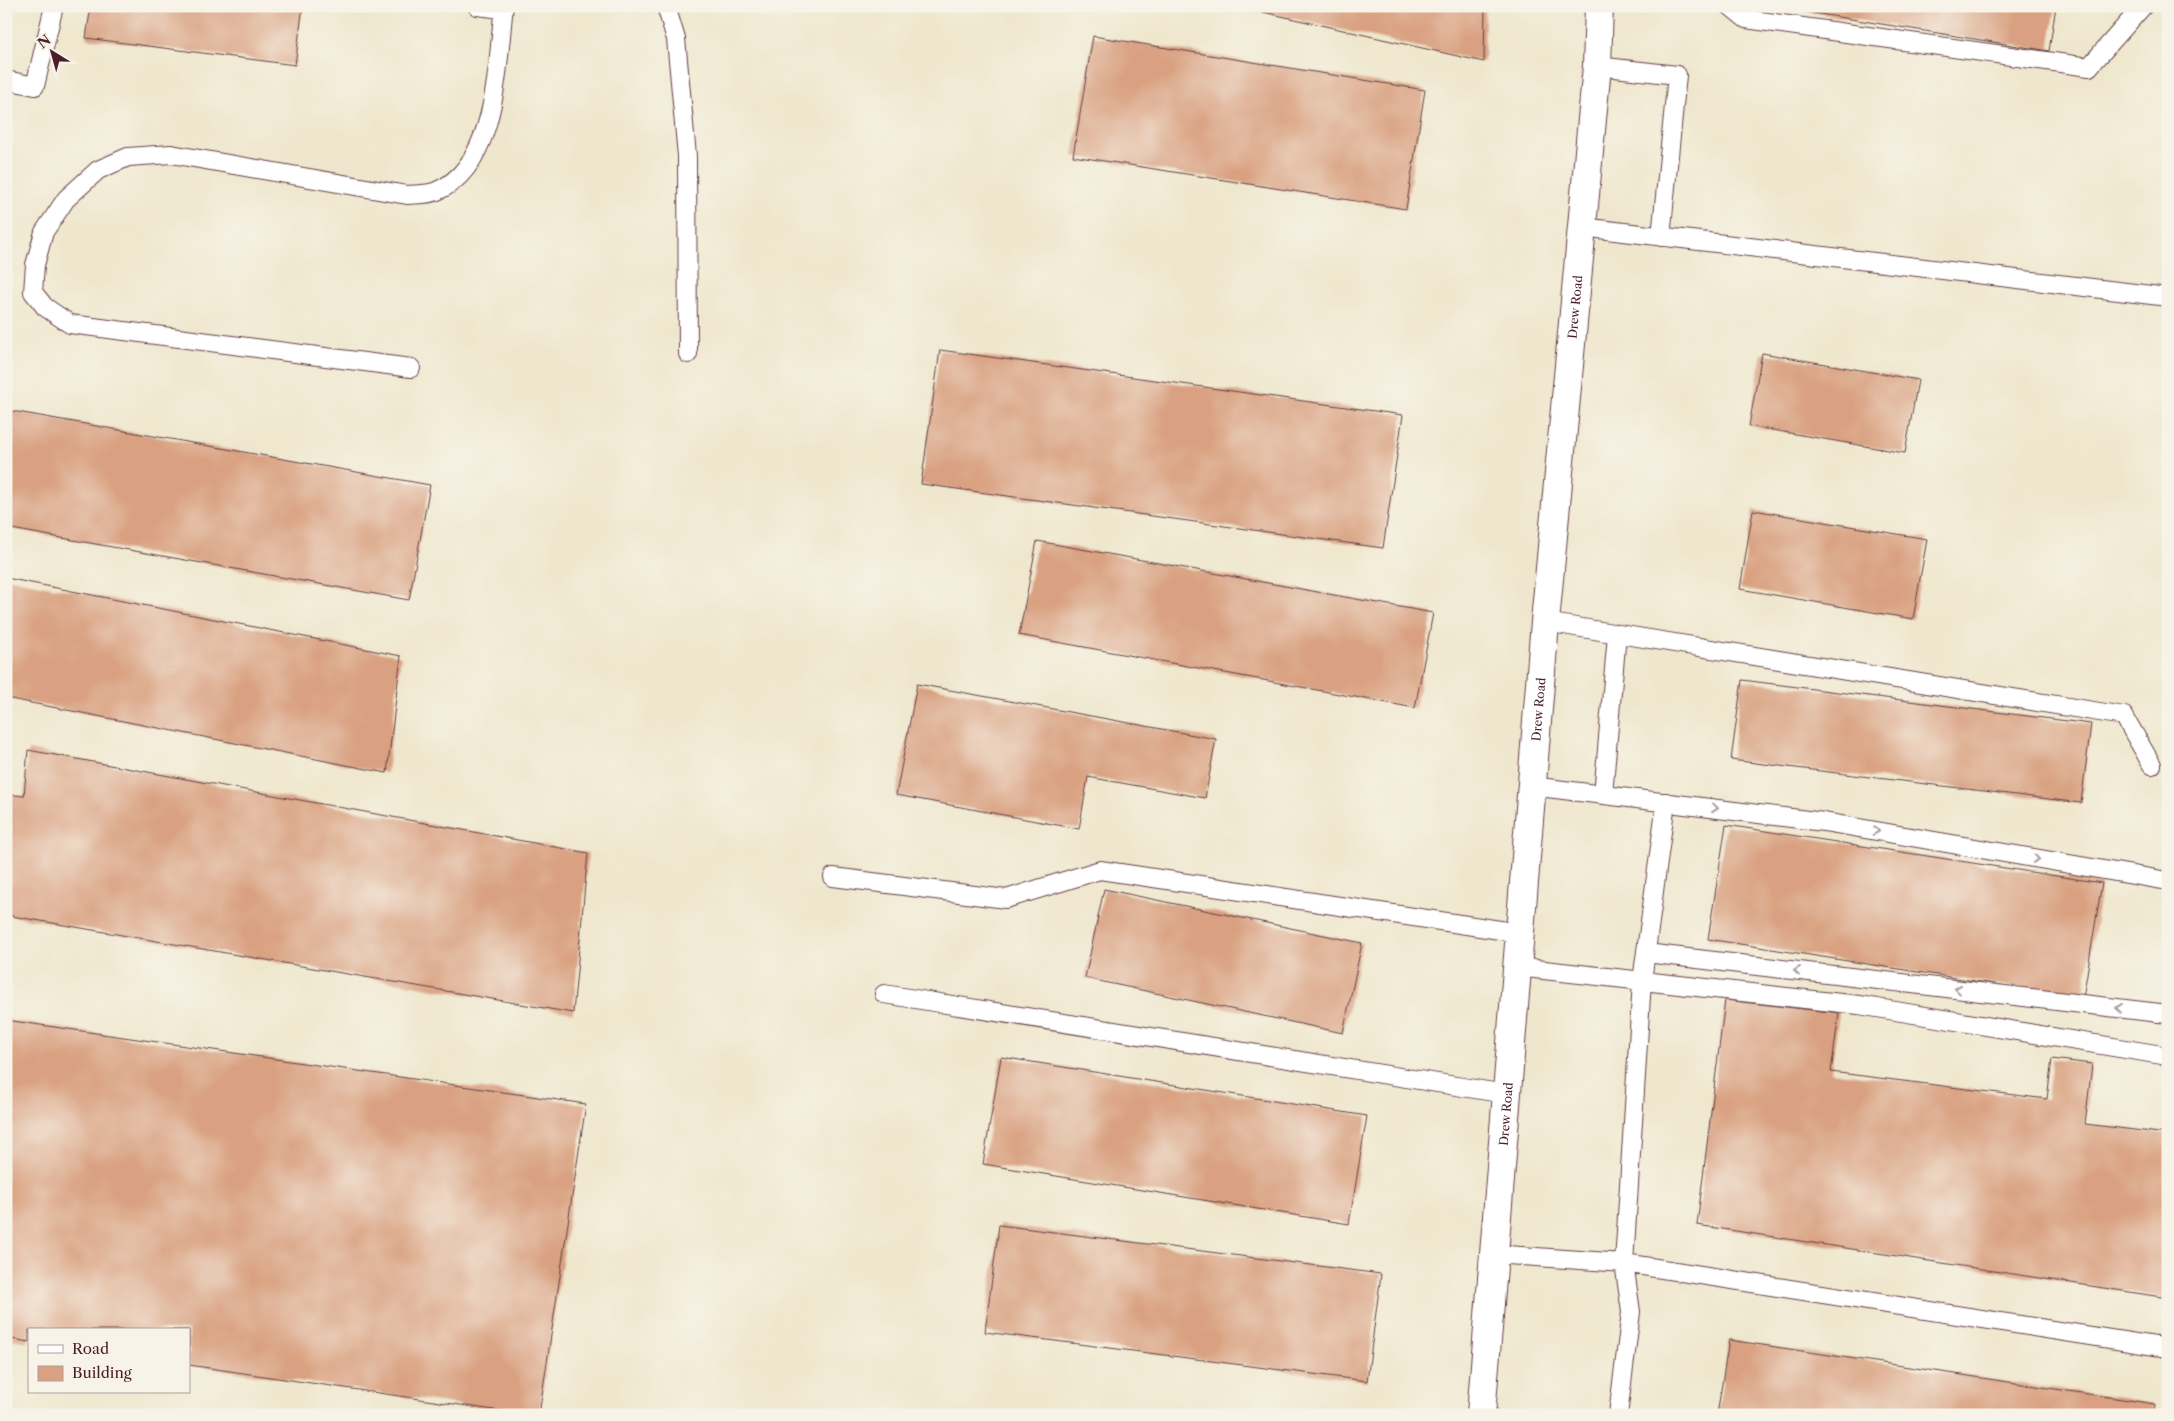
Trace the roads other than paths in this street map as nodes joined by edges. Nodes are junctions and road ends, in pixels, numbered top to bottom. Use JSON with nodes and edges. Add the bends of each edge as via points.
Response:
{"nodes":[{"id":1,"x":54,"y":6,"type":"edge"},
{"id":2,"x":477,"y":6,"type":"edge"},
{"id":3,"x":666,"y":6,"type":"edge"},
{"id":4,"x":1599,"y":6,"type":"edge"},
{"id":5,"x":1730,"y":6,"type":"edge"},
{"id":6,"x":2143,"y":6,"type":"edge"},
{"id":7,"x":503,"y":7,"type":"edge"},
{"id":8,"x":1597,"y":66,"type":"junction"},
{"id":9,"x":6,"y":80,"type":"edge"},
{"id":10,"x":1582,"y":227,"type":"junction"},
{"id":11,"x":1660,"y":237,"type":"junction"},
{"id":12,"x":2168,"y":297,"type":"edge"},
{"id":13,"x":688,"y":354,"type":"dead end"},
{"id":14,"x":412,"y":368,"type":"dead end"},
{"id":15,"x":1545,"y":622,"type":"junction"},
{"id":16,"x":1618,"y":634,"type":"junction"},
{"id":17,"x":2152,"y":766,"type":"dead end"},
{"id":18,"x":1532,"y":786,"type":"junction"},
{"id":19,"x":1603,"y":795,"type":"junction"},
{"id":20,"x":1666,"y":802,"type":"junction"},
{"id":21,"x":833,"y":877,"type":"dead end"},
{"id":22,"x":2168,"y":882,"type":"edge"},
{"id":23,"x":1520,"y":933,"type":"junction"},
{"id":24,"x":1646,"y":953,"type":"junction"},
{"id":25,"x":1516,"y":967,"type":"junction"},
{"id":26,"x":1642,"y":981,"type":"junction"},
{"id":27,"x":884,"y":994,"type":"dead end"},
{"id":28,"x":2168,"y":1014,"type":"edge"},
{"id":29,"x":2168,"y":1056,"type":"edge"},
{"id":30,"x":1506,"y":1094,"type":"junction"},
{"id":31,"x":1493,"y":1254,"type":"junction"},
{"id":32,"x":1624,"y":1263,"type":"junction"},
{"id":33,"x":2168,"y":1348,"type":"edge"},
{"id":34,"x":1480,"y":1415,"type":"edge"},
{"id":35,"x":1618,"y":1415,"type":"edge"}],
"edges":[{"from":1,"to":9,"type":"lane","via":[[35,86]]},
{"from":2,"to":7,"type":"lane"},
{"from":3,"to":13,"type":"lane","via":[[676,39],[687,156]]},
{"from":4,"to":8,"type":"street","name":"Drew Road"},
{"from":5,"to":6,"type":"lane","via":[[1746,19],[2089,67]]},
{"from":7,"to":14,"type":"lane","via":[[501,47],[486,128],[472,161],[453,182],[436,192],[406,196],[171,154],[128,157],[98,170],[66,200],[44,232],[35,265],[33,292],[45,307],[70,324]]},
{"from":8,"to":10,"type":"street","name":"Drew Road"},
{"from":8,"to":11,"type":"lane","via":[[1677,75]]},
{"from":10,"to":11,"type":"lane"},
{"from":10,"to":15,"type":"street","name":"Drew Road"},
{"from":11,"to":12,"type":"lane"},
{"from":15,"to":16,"type":"lane"},
{"from":15,"to":18,"type":"street","name":"Drew Road"},
{"from":16,"to":17,"type":"lane","via":[[2124,716]]},
{"from":16,"to":19,"type":"lane"},
{"from":18,"to":19,"type":"lane"},
{"from":18,"to":23,"type":"street","name":"Drew Road"},
{"from":19,"to":20,"type":"lane"},
{"from":20,"to":22,"type":"lane","one_way":true,"via":[[1824,822]]},
{"from":20,"to":24,"type":"lane"},
{"from":21,"to":23,"type":"lane","via":[[1006,899],[1100,870]]},
{"from":23,"to":25,"type":"street","name":"Drew Road"},
{"from":24,"to":26,"type":"lane"},
{"from":28,"to":24,"type":"lane","one_way":true},
{"from":25,"to":26,"type":"lane"},
{"from":25,"to":30,"type":"street","name":"Drew Road"},
{"from":26,"to":29,"type":"lane","via":[[1859,1005]]},
{"from":26,"to":32,"type":"lane"},
{"from":27,"to":30,"type":"lane"},
{"from":30,"to":31,"type":"street","name":"Drew Road"},
{"from":31,"to":32,"type":"lane"},
{"from":31,"to":34,"type":"street","name":"Drew Road"},
{"from":32,"to":33,"type":"lane"},
{"from":32,"to":35,"type":"lane","via":[[1631,1312]]}]}
